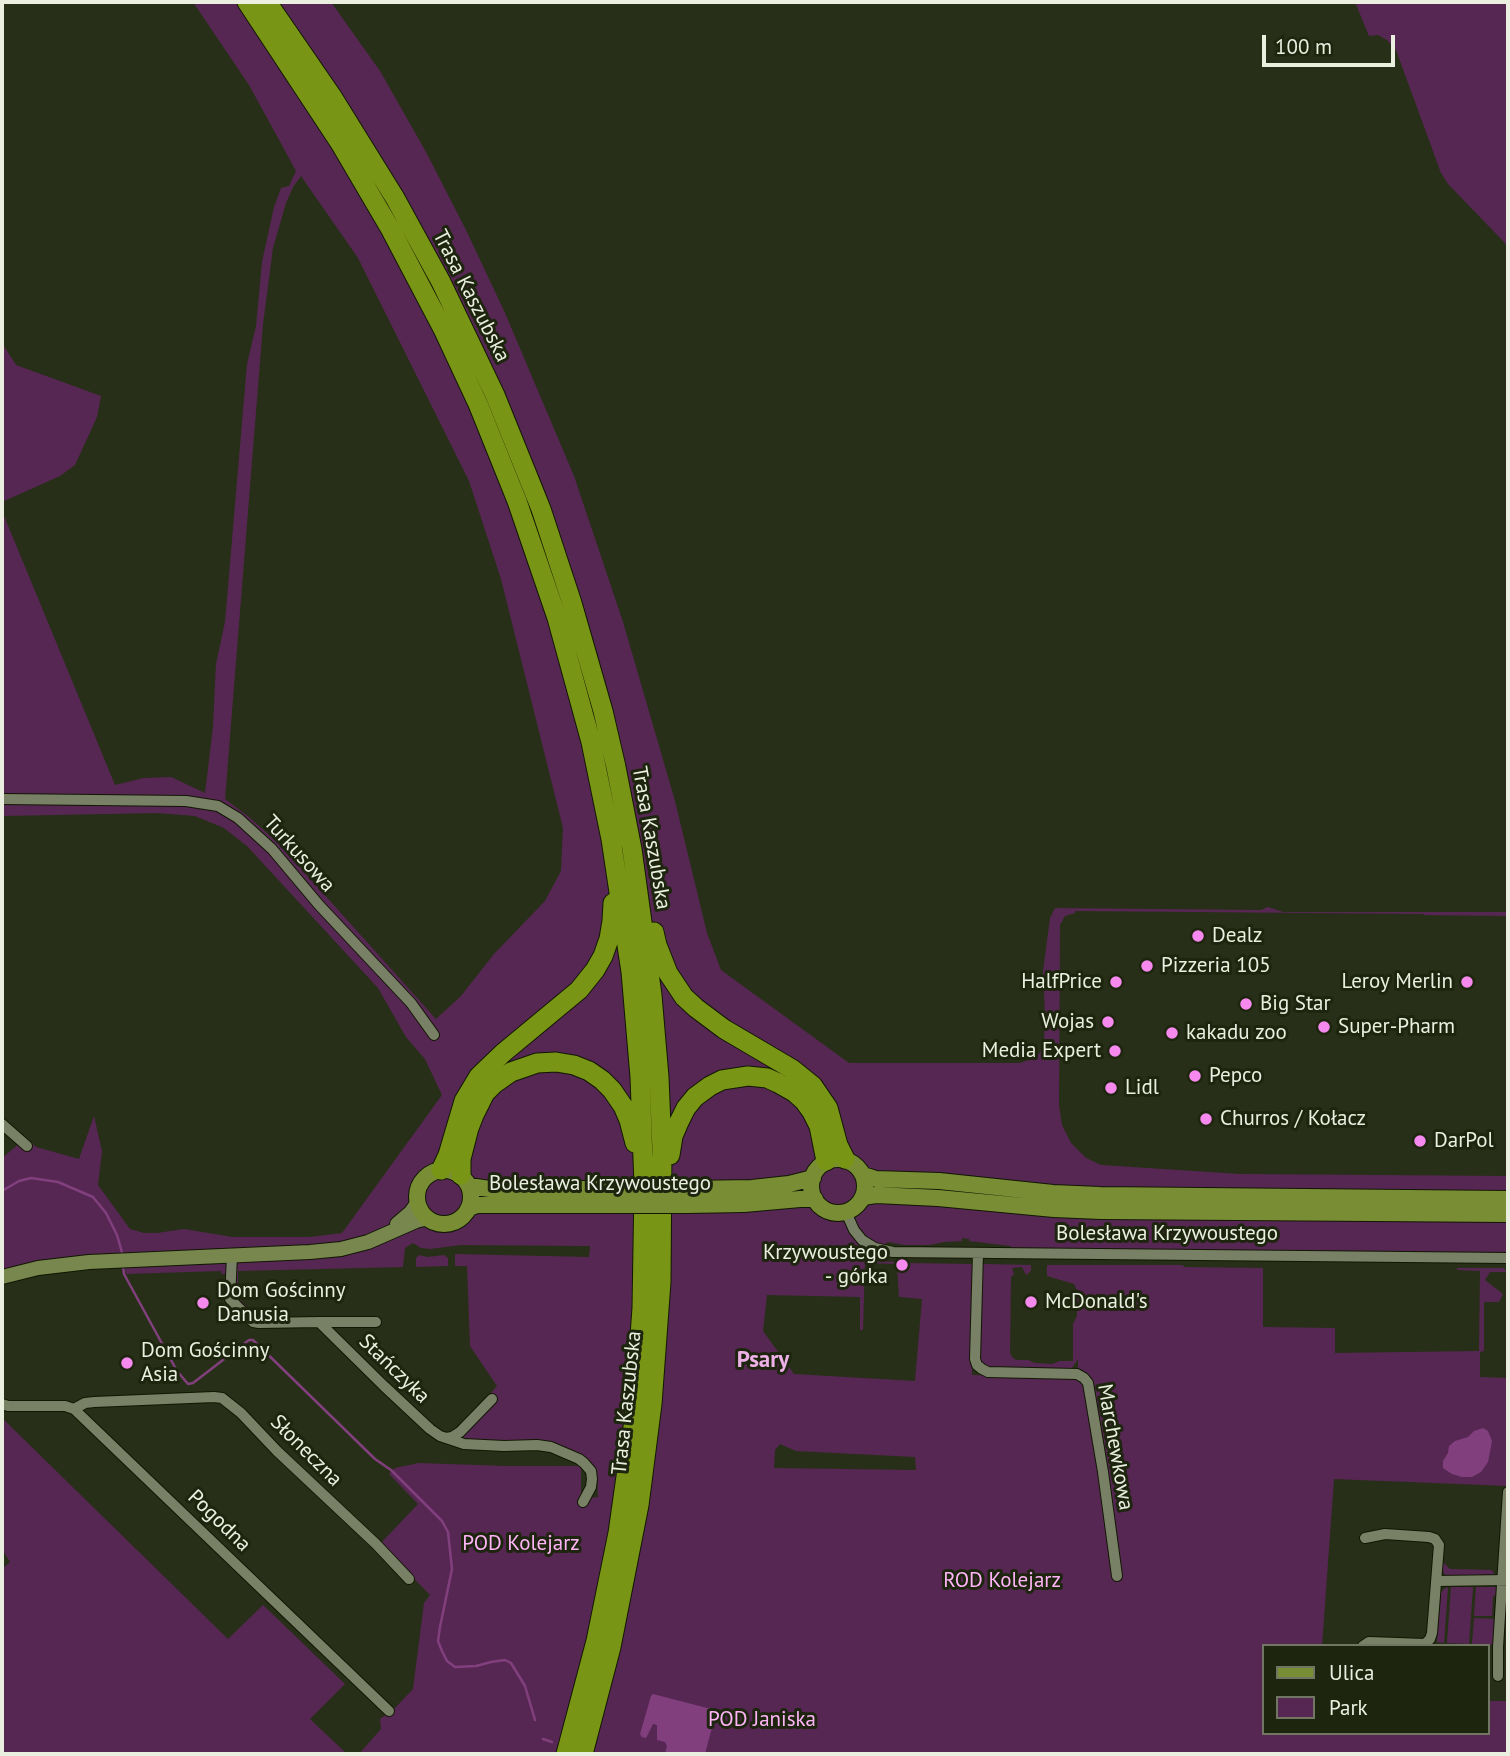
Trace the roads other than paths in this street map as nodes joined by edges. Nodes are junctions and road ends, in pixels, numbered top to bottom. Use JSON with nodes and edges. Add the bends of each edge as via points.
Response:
{"nodes":[{"id":1,"x":247,"y":2,"type":"edge"},
{"id":2,"x":267,"y":2,"type":"edge"},
{"id":3,"x":2,"y":799,"type":"edge"},
{"id":4,"x":611,"y":839,"type":"junction"},
{"id":5,"x":636,"y":870,"type":"junction"},
{"id":6,"x":434,"y":1035,"type":"dead end"},
{"id":7,"x":2,"y":1124,"type":"edge"},
{"id":8,"x":27,"y":1146,"type":"dead end"},
{"id":9,"x":836,"y":1160,"type":"junction"},
{"id":10,"x":441,"y":1170,"type":"junction"},
{"id":11,"x":864,"y":1175,"type":"junction"},
{"id":12,"x":813,"y":1178,"type":"junction"},
{"id":13,"x":465,"y":1180,"type":"junction"},
{"id":14,"x":644,"y":1186,"type":"junction"},
{"id":15,"x":617,"y":1197,"type":"junction"},
{"id":16,"x":686,"y":1197,"type":"junction"},
{"id":17,"x":863,"y":1197,"type":"junction"},
{"id":18,"x":815,"y":1199,"type":"junction"},
{"id":19,"x":1508,"y":1199,"type":"edge"},
{"id":20,"x":418,"y":1202,"type":"junction"},
{"id":21,"x":662,"y":1207,"type":"junction"},
{"id":22,"x":469,"y":1208,"type":"junction"},
{"id":23,"x":846,"y":1212,"type":"junction"},
{"id":24,"x":1508,"y":1214,"type":"edge"},
{"id":25,"x":428,"y":1218,"type":"junction"},
{"id":26,"x":382,"y":1236,"type":"junction"},
{"id":27,"x":978,"y":1253,"type":"junction"},
{"id":28,"x":232,"y":1255,"type":"junction"},
{"id":29,"x":1508,"y":1258,"type":"edge"},
{"id":30,"x":2,"y":1277,"type":"edge"},
{"id":31,"x":319,"y":1322,"type":"junction"},
{"id":32,"x":376,"y":1322,"type":"dead end"},
{"id":33,"x":492,"y":1399,"type":"dead end"},
{"id":34,"x":2,"y":1404,"type":"edge"},
{"id":35,"x":74,"y":1409,"type":"junction"},
{"id":36,"x":446,"y":1438,"type":"junction"},
{"id":37,"x":1508,"y":1492,"type":"edge"},
{"id":38,"x":583,"y":1502,"type":"dead end"},
{"id":39,"x":1365,"y":1538,"type":"dead end"},
{"id":40,"x":1117,"y":1576,"type":"dead end"},
{"id":41,"x":409,"y":1579,"type":"dead end"},
{"id":42,"x":1505,"y":1580,"type":"edge"},
{"id":43,"x":1436,"y":1581,"type":"junction"},
{"id":44,"x":1366,"y":1644,"type":"edge"},
{"id":45,"x":1425,"y":1644,"type":"edge"},
{"id":46,"x":1425,"y":1644,"type":"edge"},
{"id":47,"x":1498,"y":1676,"type":"dead end"},
{"id":48,"x":389,"y":1711,"type":"dead end"},
{"id":49,"x":566,"y":1754,"type":"edge"},
{"id":50,"x":583,"y":1754,"type":"edge"}],
"edges":[{"from":1,"to":4,"type":"highway","name":"Trasa Kaszubska","via":[[391,230],[478,404],[560,627]]},
{"from":2,"to":5,"type":"highway","name":"Trasa Kaszubska","via":[[395,198],[495,395],[541,509],[580,630],[616,767]]},
{"from":3,"to":6,"type":"street","name":"Turkusowa","via":[[186,800],[218,806],[272,849],[411,1003]]},
{"from":4,"to":10,"type":"highway","via":[[612,921],[599,963],[579,990],[479,1076],[467,1094]]},
{"from":4,"to":14,"type":"highway","name":"Trasa Kaszubska","via":[[635,1015]]},
{"from":5,"to":9,"type":"highway","via":[[663,963],[679,990],[707,1018],[809,1082],[828,1108],[838,1145]]},
{"from":5,"to":21,"type":"highway","name":"Trasa Kaszubska","via":[[656,1027]]},
{"from":7,"to":8,"type":"street"},
{"from":9,"to":11,"type":"main road","via":[[856,1165]]},
{"from":9,"to":12,"type":"main road","via":[[817,1169]]},
{"from":9,"to":21,"type":"highway","via":[[817,1120],[799,1096],[766,1079],[729,1078],[699,1094],[682,1115],[673,1136]]},
{"from":10,"to":13,"type":"main road"},
{"from":10,"to":20,"type":"main road","via":[[421,1182]]},
{"from":11,"to":17,"type":"main road"},
{"from":11,"to":19,"type":"main road","via":[[1100,1195]]},
{"from":12,"to":16,"type":"main road","name":"Bolesława Krzywoustego"},
{"from":12,"to":18,"type":"main road"},
{"from":13,"to":14,"type":"highway","via":[[461,1159],[485,1093],[518,1069],[556,1062],[593,1074],[619,1099],[632,1131]]},
{"from":13,"to":15,"type":"main road","name":"Bolesława Krzywoustego","via":[[490,1189]]},
{"from":13,"to":22,"type":"main road","via":[[471,1195]]},
{"from":14,"to":49,"type":"highway","name":"Trasa Kaszubska","via":[[639,1356],[625,1491],[596,1641]]},
{"from":15,"to":16,"type":"main road","name":"Bolesława Krzywoustego","bridge":true},
{"from":15,"to":22,"type":"main road","name":"Bolesława Krzywoustego"},
{"from":16,"to":18,"type":"main road","name":"Bolesława Krzywoustego","via":[[744,1205]]},
{"from":17,"to":23,"type":"main road"},
{"from":17,"to":24,"type":"main road","via":[[1101,1211]]},
{"from":18,"to":23,"type":"main road","via":[[828,1211]]},
{"from":20,"to":25,"type":"main road"},
{"from":20,"to":26,"type":"main road"},
{"from":21,"to":50,"type":"highway","name":"Trasa Kaszubska","via":[[656,1363],[639,1505],[614,1637]]},
{"from":22,"to":25,"type":"main road","via":[[452,1223]]},
{"from":23,"to":27,"type":"street","name":"Bolesława Krzywoustego","via":[[859,1237],[879,1249]]},
{"from":25,"to":26,"type":"main road"},
{"from":26,"to":28,"type":"main road","via":[[327,1251]]},
{"from":27,"to":29,"type":"street","name":"Bolesława Krzywoustego"},
{"from":27,"to":40,"type":"street","name":"Marchewkowa","via":[[977,1365],[988,1372],[1077,1374],[1088,1383]]},
{"from":28,"to":30,"type":"main road","via":[[46,1267]]},
{"from":28,"to":31,"type":"street","name":"Stańczyka","via":[[230,1299],[253,1322]]},
{"from":31,"to":32,"type":"street","name":"Stańczyka"},
{"from":31,"to":36,"type":"street","name":"Stańczyka","via":[[430,1429]]},
{"from":33,"to":36,"type":"street","via":[[457,1435]]},
{"from":34,"to":35,"type":"street"},
{"from":35,"to":41,"type":"street","name":"Słoneczna","via":[[94,1402],[222,1398]]},
{"from":35,"to":48,"type":"street","name":"Pogodna"},
{"from":36,"to":38,"type":"street","name":"Stańczyka","via":[[464,1444],[551,1447],[579,1459],[591,1471],[592,1479]]},
{"from":37,"to":42,"type":"street"},
{"from":39,"to":43,"type":"street","via":[[1385,1534],[1432,1538],[1439,1545]]},
{"from":42,"to":43,"type":"street"},
{"from":42,"to":47,"type":"street"},
{"from":43,"to":45,"type":"street","via":[[1432,1633]]},
{"from":44,"to":46,"type":"street"}]}
